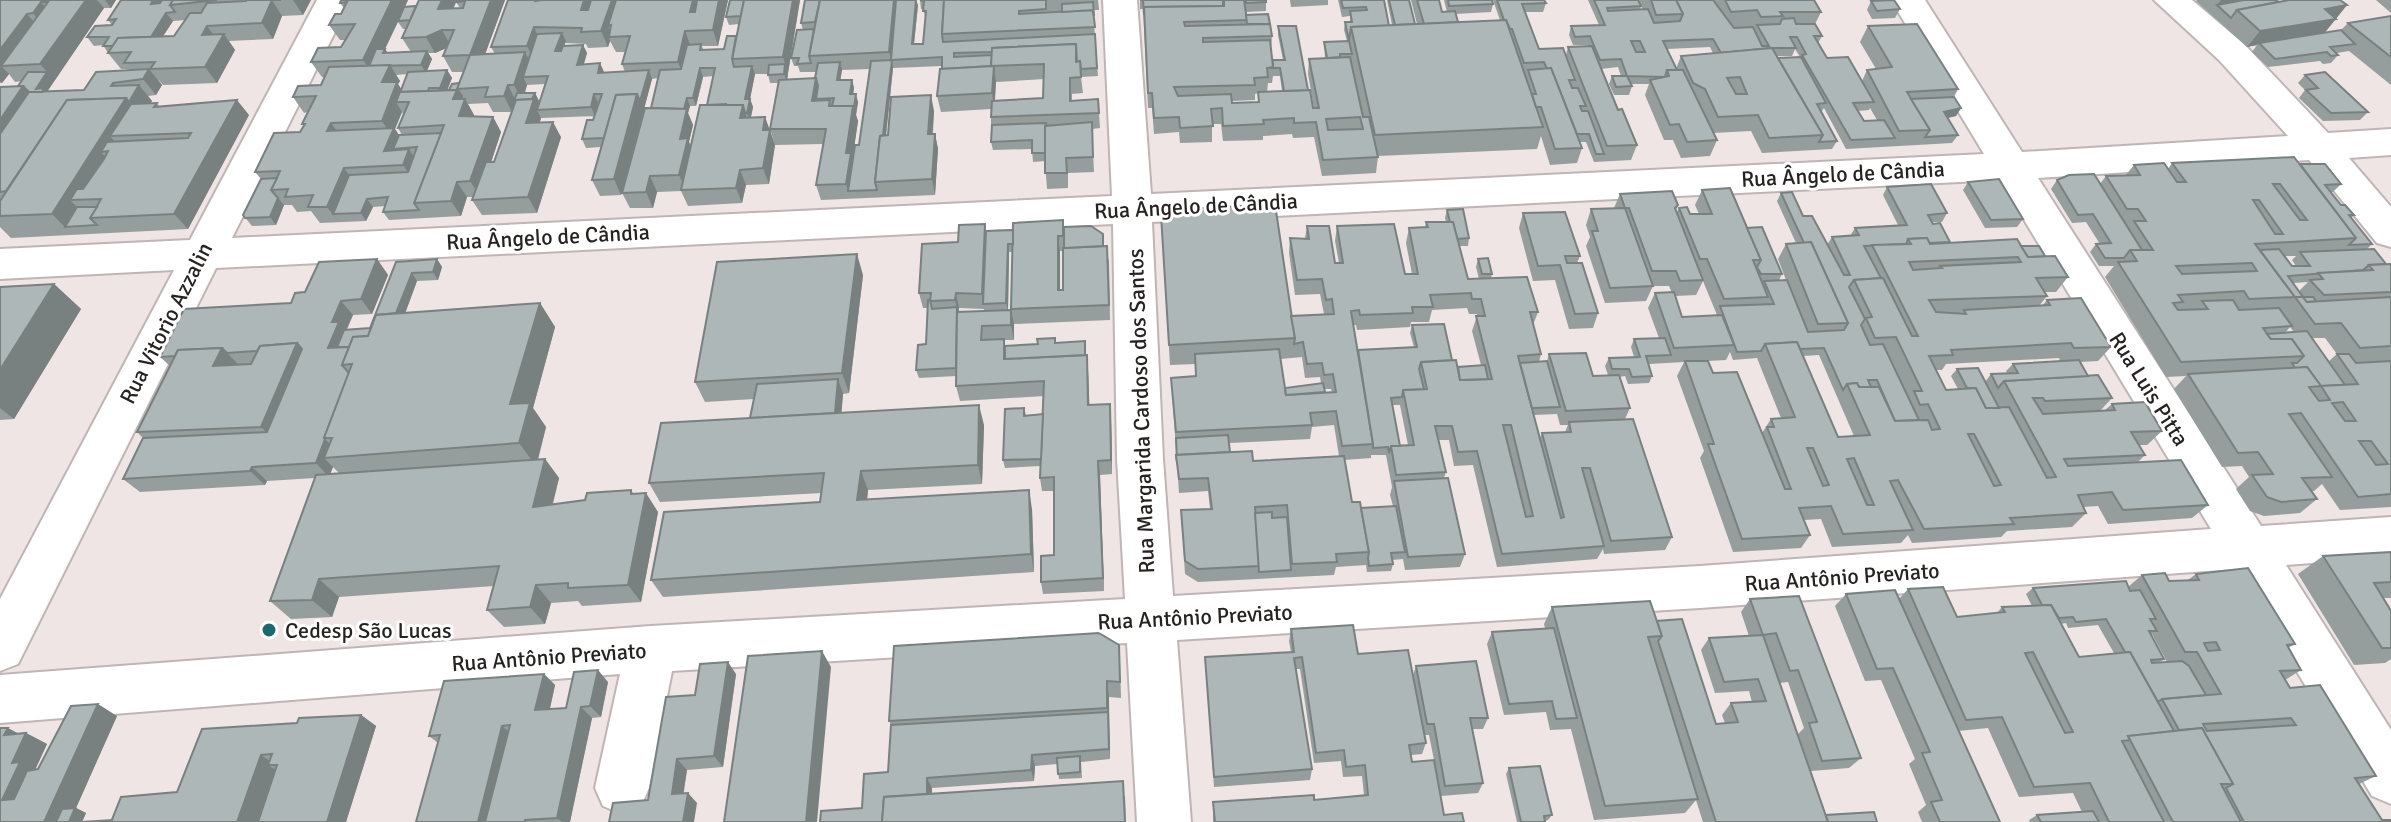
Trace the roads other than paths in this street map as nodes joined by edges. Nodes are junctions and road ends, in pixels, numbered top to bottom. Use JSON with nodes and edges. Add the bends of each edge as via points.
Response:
{"nodes":[{"id":1,"x":334,"y":0,"type":"edge"},
{"id":2,"x":1120,"y":0,"type":"edge"},
{"id":3,"x":1908,"y":0,"type":"edge"},
{"id":4,"x":2171,"y":0,"type":"edge"},
{"id":5,"x":2391,"y":142,"type":"edge"},
{"id":6,"x":2317,"y":146,"type":"junction"},
{"id":7,"x":2012,"y":166,"type":"junction"},
{"id":8,"x":1132,"y":209,"type":"junction"},
{"id":9,"x":2391,"y":233,"type":"edge"},
{"id":10,"x":202,"y":253,"type":"junction"},
{"id":11,"x":0,"y":264,"type":"edge"},
{"id":12,"x":2391,"y":537,"type":"edge"},
{"id":13,"x":2247,"y":548,"type":"junction"},
{"id":14,"x":1150,"y":619,"type":"junction"},
{"id":15,"x":0,"y":648,"type":"edge"},
{"id":16,"x":651,"y":649,"type":"junction"},
{"id":17,"x":0,"y":699,"type":"edge"},
{"id":18,"x":2391,"y":778,"type":"edge"},
{"id":19,"x":622,"y":788,"type":"dead end"},
{"id":20,"x":1164,"y":822,"type":"edge"}],
"edges":[{"from":1,"to":10,"type":"street","name":"Rua Vitorio Azzalin"},
{"from":2,"to":8,"type":"street","name":"Rua Margarida Cardoso dos Santos"},
{"from":3,"to":7,"type":"street","name":"Rua Luis Pitta"},
{"from":4,"to":6,"type":"street","via":[[2251,72]]},
{"from":5,"to":6,"type":"street","name":"Rua Ângelo de Cândia"},
{"from":6,"to":7,"type":"street","name":"Rua Ângelo de Cândia"},
{"from":6,"to":9,"type":"street"},
{"from":7,"to":8,"type":"street","name":"Rua Ângelo de Cândia"},
{"from":7,"to":13,"type":"street","name":"Rua Luis Pitta"},
{"from":8,"to":10,"type":"street","name":"Rua Ângelo de Cândia"},
{"from":8,"to":14,"type":"street","name":"Rua Margarida Cardoso dos Santos"},
{"from":10,"to":11,"type":"street","name":"Rua Ângelo de Cândia"},
{"from":10,"to":15,"type":"street","name":"Rua Vitorio Azzalin"},
{"from":12,"to":13,"type":"street","name":"Rua Antônio Previato"},
{"from":13,"to":14,"type":"street","name":"Rua Antônio Previato"},
{"from":13,"to":18,"type":"street","name":"Rua Luis Pitta"},
{"from":14,"to":16,"type":"street","name":"Rua Antônio Previato"},
{"from":14,"to":20,"type":"street","name":"Rua Margarida Cardoso dos Santos"},
{"from":16,"to":17,"type":"street","name":"Rua Antônio Previato"},
{"from":16,"to":19,"type":"street"}]}
